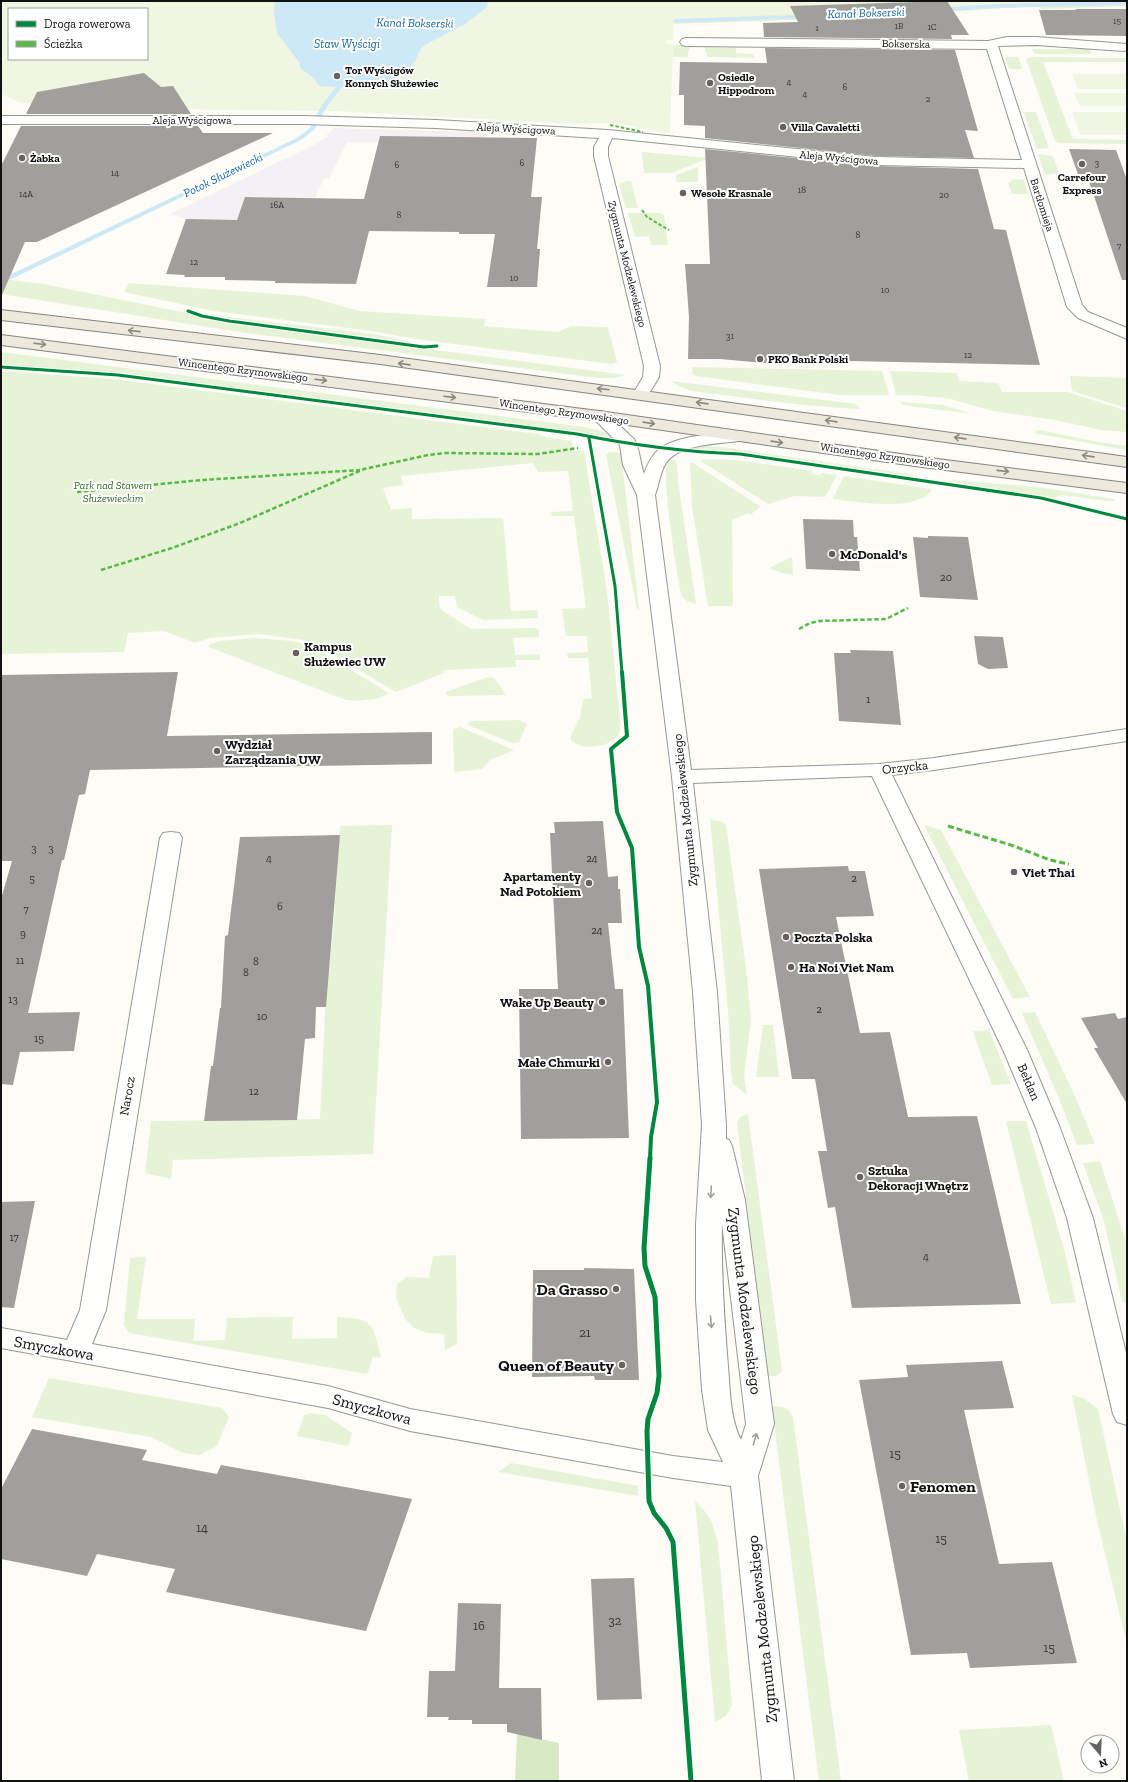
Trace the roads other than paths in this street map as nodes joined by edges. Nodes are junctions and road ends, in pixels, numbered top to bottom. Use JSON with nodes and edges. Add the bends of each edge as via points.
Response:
{"nodes":[{"id":1,"x":686,"y":42,"type":"dead end"},
{"id":2,"x":992,"y":46,"type":"junction"},
{"id":3,"x":1125,"y":47,"type":"edge"},
{"id":4,"x":1,"y":120,"type":"edge"},
{"id":5,"x":608,"y":134,"type":"junction"},
{"id":6,"x":1029,"y":164,"type":"junction"},
{"id":7,"x":38,"y":305,"type":"dead end"},
{"id":8,"x":1,"y":315,"type":"edge"},
{"id":9,"x":1127,"y":334,"type":"edge"},
{"id":10,"x":1,"y":340,"type":"edge"},
{"id":11,"x":270,"y":346,"type":"junction"},
{"id":12,"x":641,"y":394,"type":"junction"},
{"id":13,"x":599,"y":416,"type":"junction"},
{"id":14,"x":739,"y":436,"type":"junction"},
{"id":15,"x":1127,"y":462,"type":"edge"},
{"id":16,"x":1127,"y":488,"type":"edge"},
{"id":17,"x":646,"y":495,"type":"junction"},
{"id":18,"x":1127,"y":735,"type":"edge"},
{"id":19,"x":879,"y":770,"type":"junction"},
{"id":20,"x":682,"y":777,"type":"junction"},
{"id":21,"x":171,"y":838,"type":"dead end"},
{"id":22,"x":714,"y":1125,"type":"junction"},
{"id":23,"x":1,"y":1338,"type":"edge"},
{"id":24,"x":76,"y":1351,"type":"junction"},
{"id":25,"x":1127,"y":1414,"type":"edge"},
{"id":26,"x":744,"y":1476,"type":"junction"},
{"id":27,"x":778,"y":1781,"type":"edge"}],
"edges":[{"from":1,"to":2,"type":"street","name":"Bokserska"},
{"from":2,"to":3,"type":"street","name":"Bokserska"},
{"from":2,"to":6,"type":"street","name":"Bartłomieja"},
{"from":4,"to":5,"type":"street","name":"Aleja Wyścigowa","via":[[304,120],[436,124]]},
{"from":5,"to":6,"type":"street","name":"Aleja Wyścigowa","via":[[855,160],[914,164]]},
{"from":5,"to":12,"type":"street","name":"Zygmunta Modzelewskiego","via":[[601,147],[601,156],[652,366],[651,377]]},
{"from":6,"to":9,"type":"street","name":"Bartłomieja","via":[[1074,307],[1083,315]]},
{"from":7,"to":11,"type":"main road","via":[[160,324]]},
{"from":11,"to":8,"type":"main road","name":"Wincentego Rzymowskiego","one_way":true},
{"from":10,"to":13,"type":"main road","name":"Wincentego Rzymowskiego","one_way":true},
{"from":12,"to":11,"type":"main road","name":"Wincentego Rzymowskiego","one_way":true},
{"from":15,"to":12,"type":"main road","name":"Wincentego Rzymowskiego","one_way":true},
{"from":13,"to":14,"type":"main road","name":"Wincentego Rzymowskiego","one_way":true},
{"from":13,"to":17,"type":"street","name":"Zygmunta Modzelewskiego","via":[[628,443],[632,465]]},
{"from":14,"to":16,"type":"main road","name":"Wincentego Rzymowskiego","one_way":true},
{"from":14,"to":17,"type":"street","name":"Zygmunta Modzelewskiego","via":[[687,444],[663,454],[658,460]]},
{"from":17,"to":20,"type":"street","name":"Zygmunta Modzelewskiego"},
{"from":18,"to":19,"type":"street","name":"Orzycka"},
{"from":19,"to":20,"type":"street","name":"Orzycka"},
{"from":19,"to":25,"type":"street","name":"Bełdan","via":[[1016,1052],[1048,1128],[1080,1218]]},
{"from":20,"to":22,"type":"street","name":"Zygmunta Modzelewskiego","via":[[705,992]]},
{"from":21,"to":24,"type":"street","name":"Narocz","via":[[93,1310]]},
{"from":22,"to":26,"type":"street","name":"Zygmunta Modzelewskiego","one_way":true,"via":[[709,1224],[709,1300],[716,1390],[722,1430]]},
{"from":26,"to":22,"type":"street","name":"Zygmunta Modzelewskiego","one_way":true,"via":[[760,1424],[732,1200]]},
{"from":23,"to":24,"type":"street","name":"Smyczkowa"},
{"from":24,"to":26,"type":"street","name":"Smyczkowa","via":[[328,1397],[410,1420],[673,1467]]},
{"from":26,"to":27,"type":"street","name":"Zygmunta Modzelewskiego"}]}
